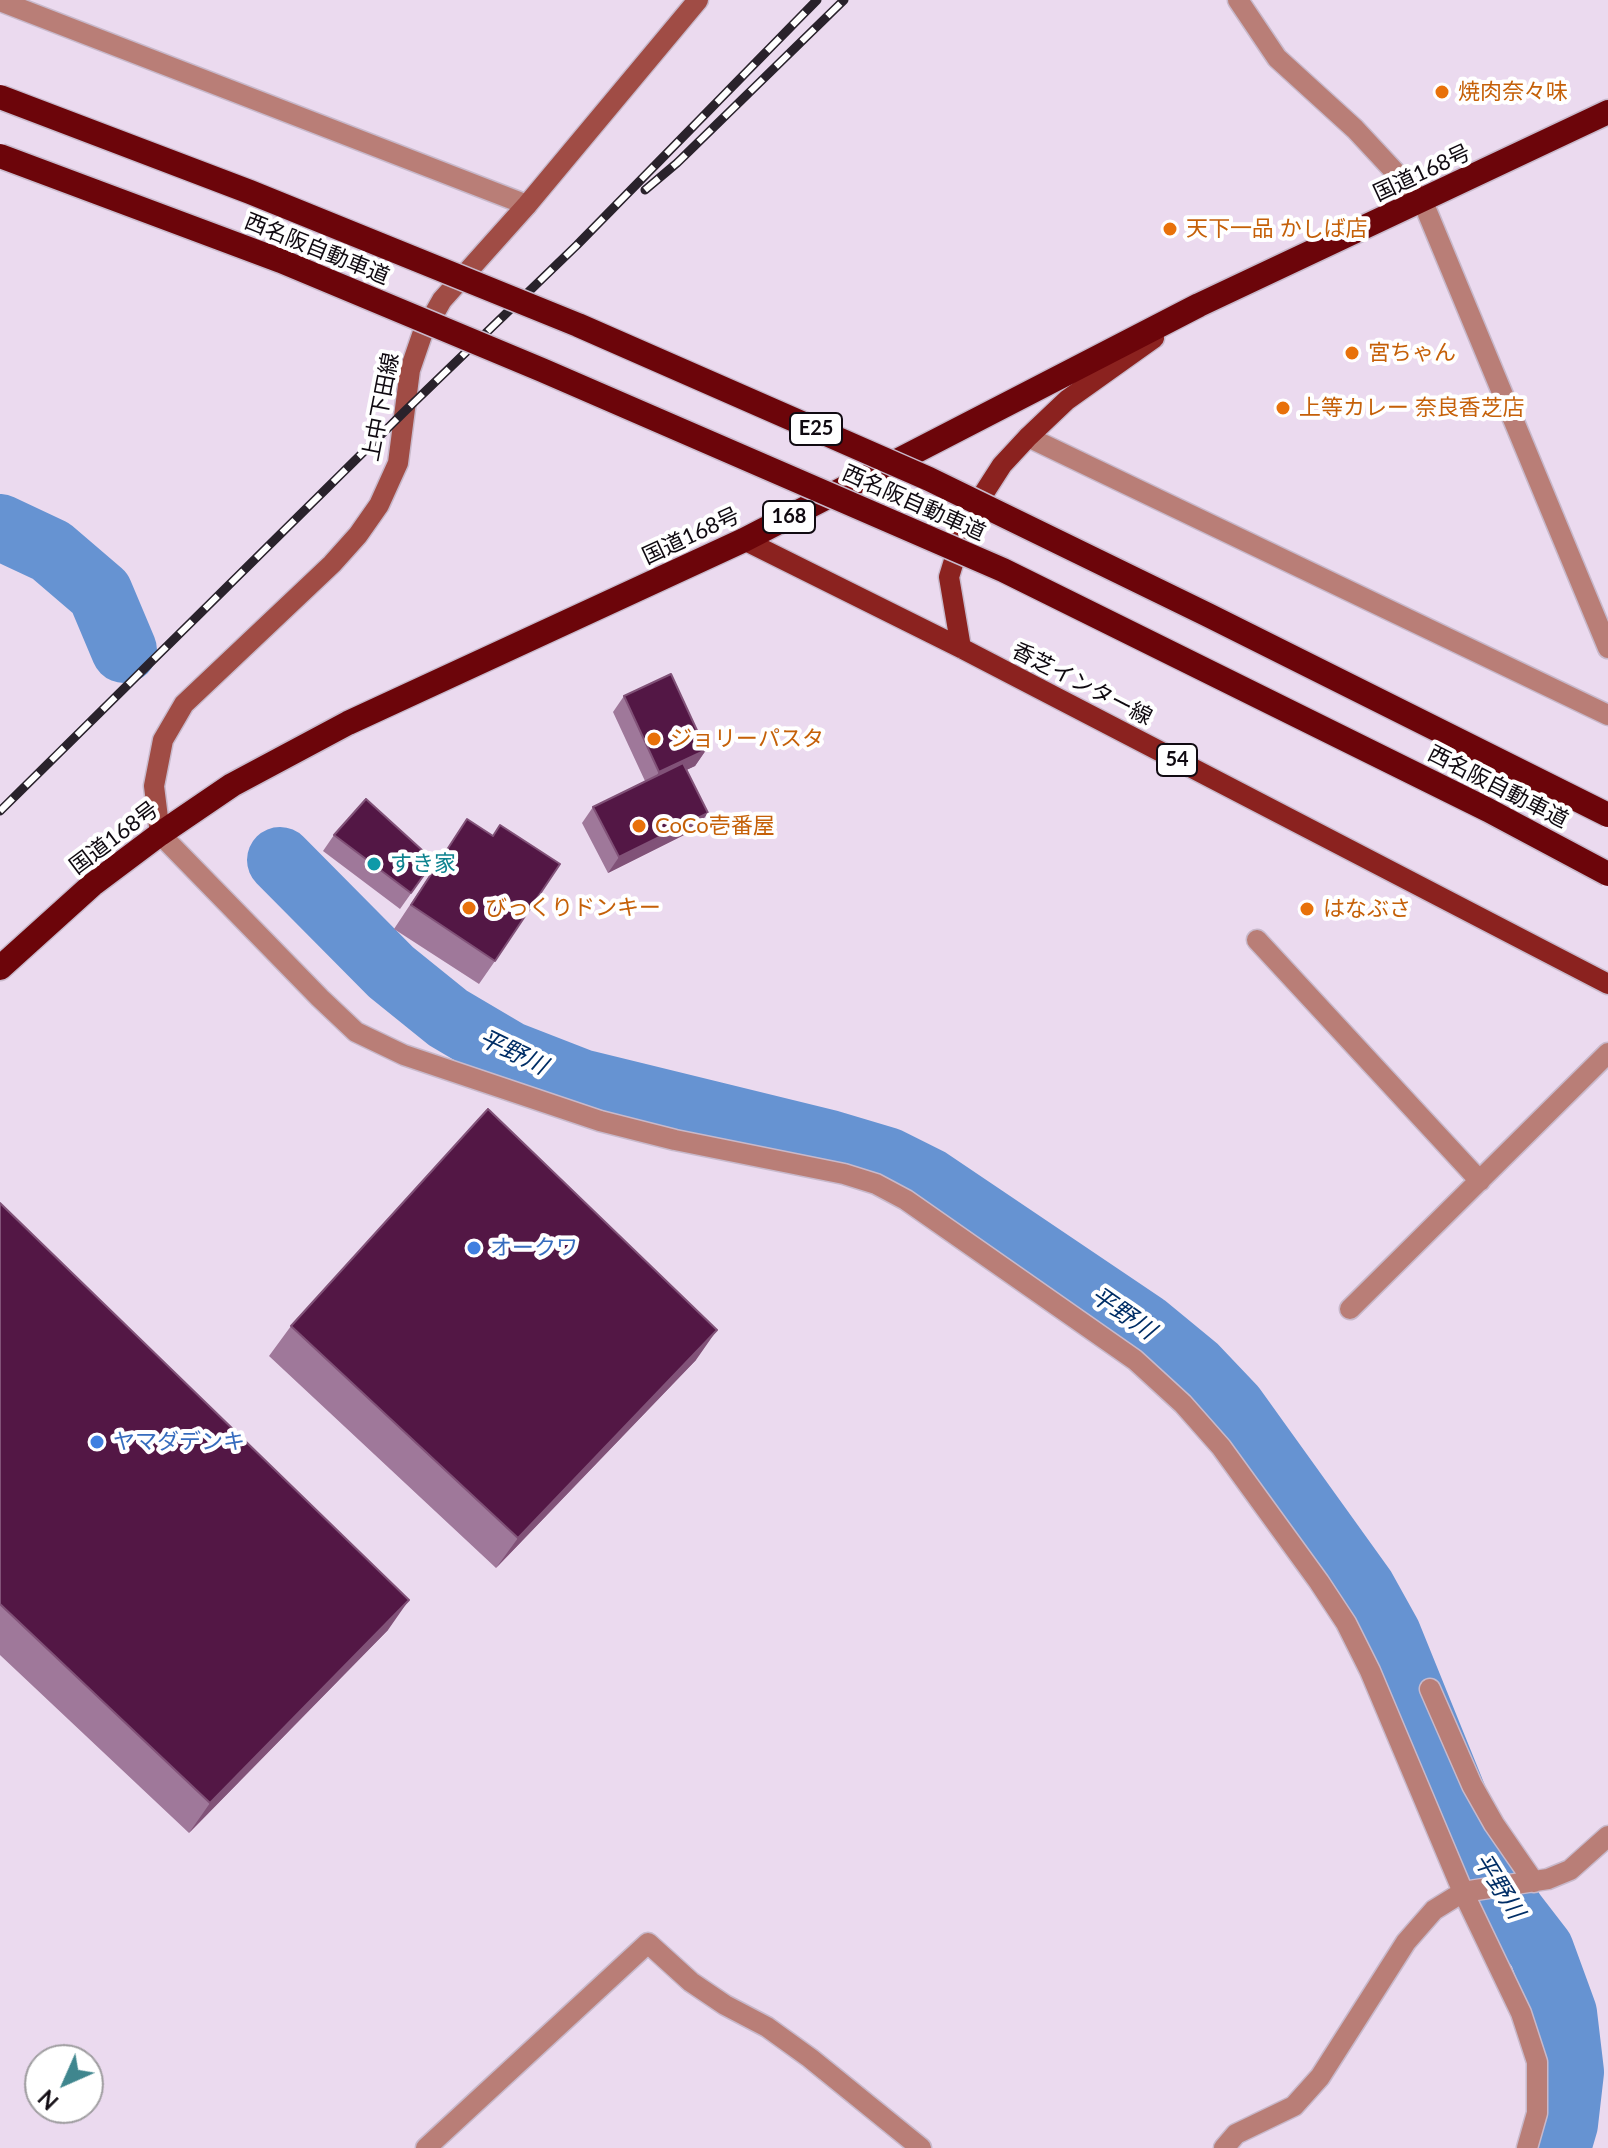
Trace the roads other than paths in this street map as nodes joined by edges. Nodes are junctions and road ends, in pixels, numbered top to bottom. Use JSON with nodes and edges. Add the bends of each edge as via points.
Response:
{"nodes":[{"id":1,"x":698,"y":0,"type":"edge"},
{"id":2,"x":1238,"y":0,"type":"edge"},
{"id":3,"x":0,"y":1,"type":"edge"},
{"id":4,"x":0,"y":97,"type":"edge"},
{"id":5,"x":1608,"y":112,"type":"edge"},
{"id":6,"x":0,"y":156,"type":"edge"},
{"id":7,"x":1423,"y":202,"type":"junction"},
{"id":8,"x":527,"y":205,"type":"junction"},
{"id":9,"x":1199,"y":305,"type":"junction"},
{"id":10,"x":1028,"y":437,"type":"junction"},
{"id":11,"x":744,"y":540,"type":"junction"},
{"id":12,"x":961,"y":648,"type":"junction"},
{"id":13,"x":1608,"y":648,"type":"edge"},
{"id":14,"x":1608,"y":715,"type":"edge"},
{"id":15,"x":1608,"y":815,"type":"edge"},
{"id":16,"x":160,"y":834,"type":"junction"},
{"id":17,"x":1608,"y":874,"type":"edge"},
{"id":18,"x":1257,"y":940,"type":"dead end"},
{"id":19,"x":0,"y":968,"type":"edge"},
{"id":20,"x":1608,"y":984,"type":"edge"},
{"id":21,"x":1608,"y":1053,"type":"edge"},
{"id":22,"x":1480,"y":1181,"type":"junction"},
{"id":23,"x":1350,"y":1309,"type":"dead end"},
{"id":24,"x":1430,"y":1689,"type":"dead end"},
{"id":25,"x":1608,"y":1836,"type":"edge"},
{"id":26,"x":1525,"y":1884,"type":"junction"},
{"id":27,"x":1471,"y":1891,"type":"junction"},
{"id":28,"x":426,"y":2148,"type":"edge"},
{"id":29,"x":921,"y":2148,"type":"edge"},
{"id":30,"x":1224,"y":2148,"type":"edge"},
{"id":31,"x":1527,"y":2148,"type":"edge"}],
"edges":[{"from":1,"to":8,"type":"main road","name":"上中下田線"},
{"from":2,"to":7,"type":"street","via":[[1277,58],[1355,129]]},
{"from":3,"to":8,"type":"street"},
{"from":4,"to":15,"type":"highway","name":"西名阪自動車道","number":"E25","bridge":true,"via":[[578,325],[929,479]]},
{"from":5,"to":7,"type":"highway","name":"国道168号","number":"168"},
{"from":6,"to":17,"type":"highway","name":"西名阪自動車道","number":"E25","bridge":true,"via":[[281,261],[1003,570]]},
{"from":7,"to":9,"type":"highway","name":"国道168号","number":"168"},
{"from":7,"to":13,"type":"street"},
{"from":8,"to":16,"type":"main road","name":"上中下田線","via":[[442,300],[422,335],[410,370],[398,463],[379,505],[332,564],[184,704],[163,740],[154,786]]},
{"from":9,"to":10,"type":"main road","via":[[1067,400]]},
{"from":9,"to":11,"type":"highway","name":"国道168号","number":"168"},
{"from":10,"to":12,"type":"main road","via":[[1002,465],[966,521],[949,577]]},
{"from":10,"to":14,"type":"street"},
{"from":11,"to":12,"type":"main road","name":"香芝インター線","number":"54"},
{"from":11,"to":16,"type":"highway","name":"国道168号","number":"168","via":[[348,723],[232,785]]},
{"from":12,"to":20,"type":"main road","name":"香芝インター線","number":"54"},
{"from":16,"to":19,"type":"highway","name":"国道168号","number":"168","via":[[92,885]]},
{"from":16,"to":27,"type":"street","via":[[356,1032],[404,1055],[600,1121],[876,1184],[1135,1360],[1221,1447],[1346,1623]]},
{"from":18,"to":22,"type":"street"},
{"from":21,"to":22,"type":"street"},
{"from":22,"to":23,"type":"street"},
{"from":24,"to":26,"type":"street","via":[[1472,1785]]},
{"from":25,"to":26,"type":"street","via":[[1570,1870]]},
{"from":26,"to":27,"type":"street"},
{"from":27,"to":30,"type":"street","via":[[1434,1910],[1406,1942],[1320,2077],[1294,2106],[1236,2134]]},
{"from":27,"to":31,"type":"street","via":[[1537,2062],[1537,2113]]},
{"from":28,"to":29,"type":"street","via":[[648,1943],[691,1982],[810,2058]]}]}
